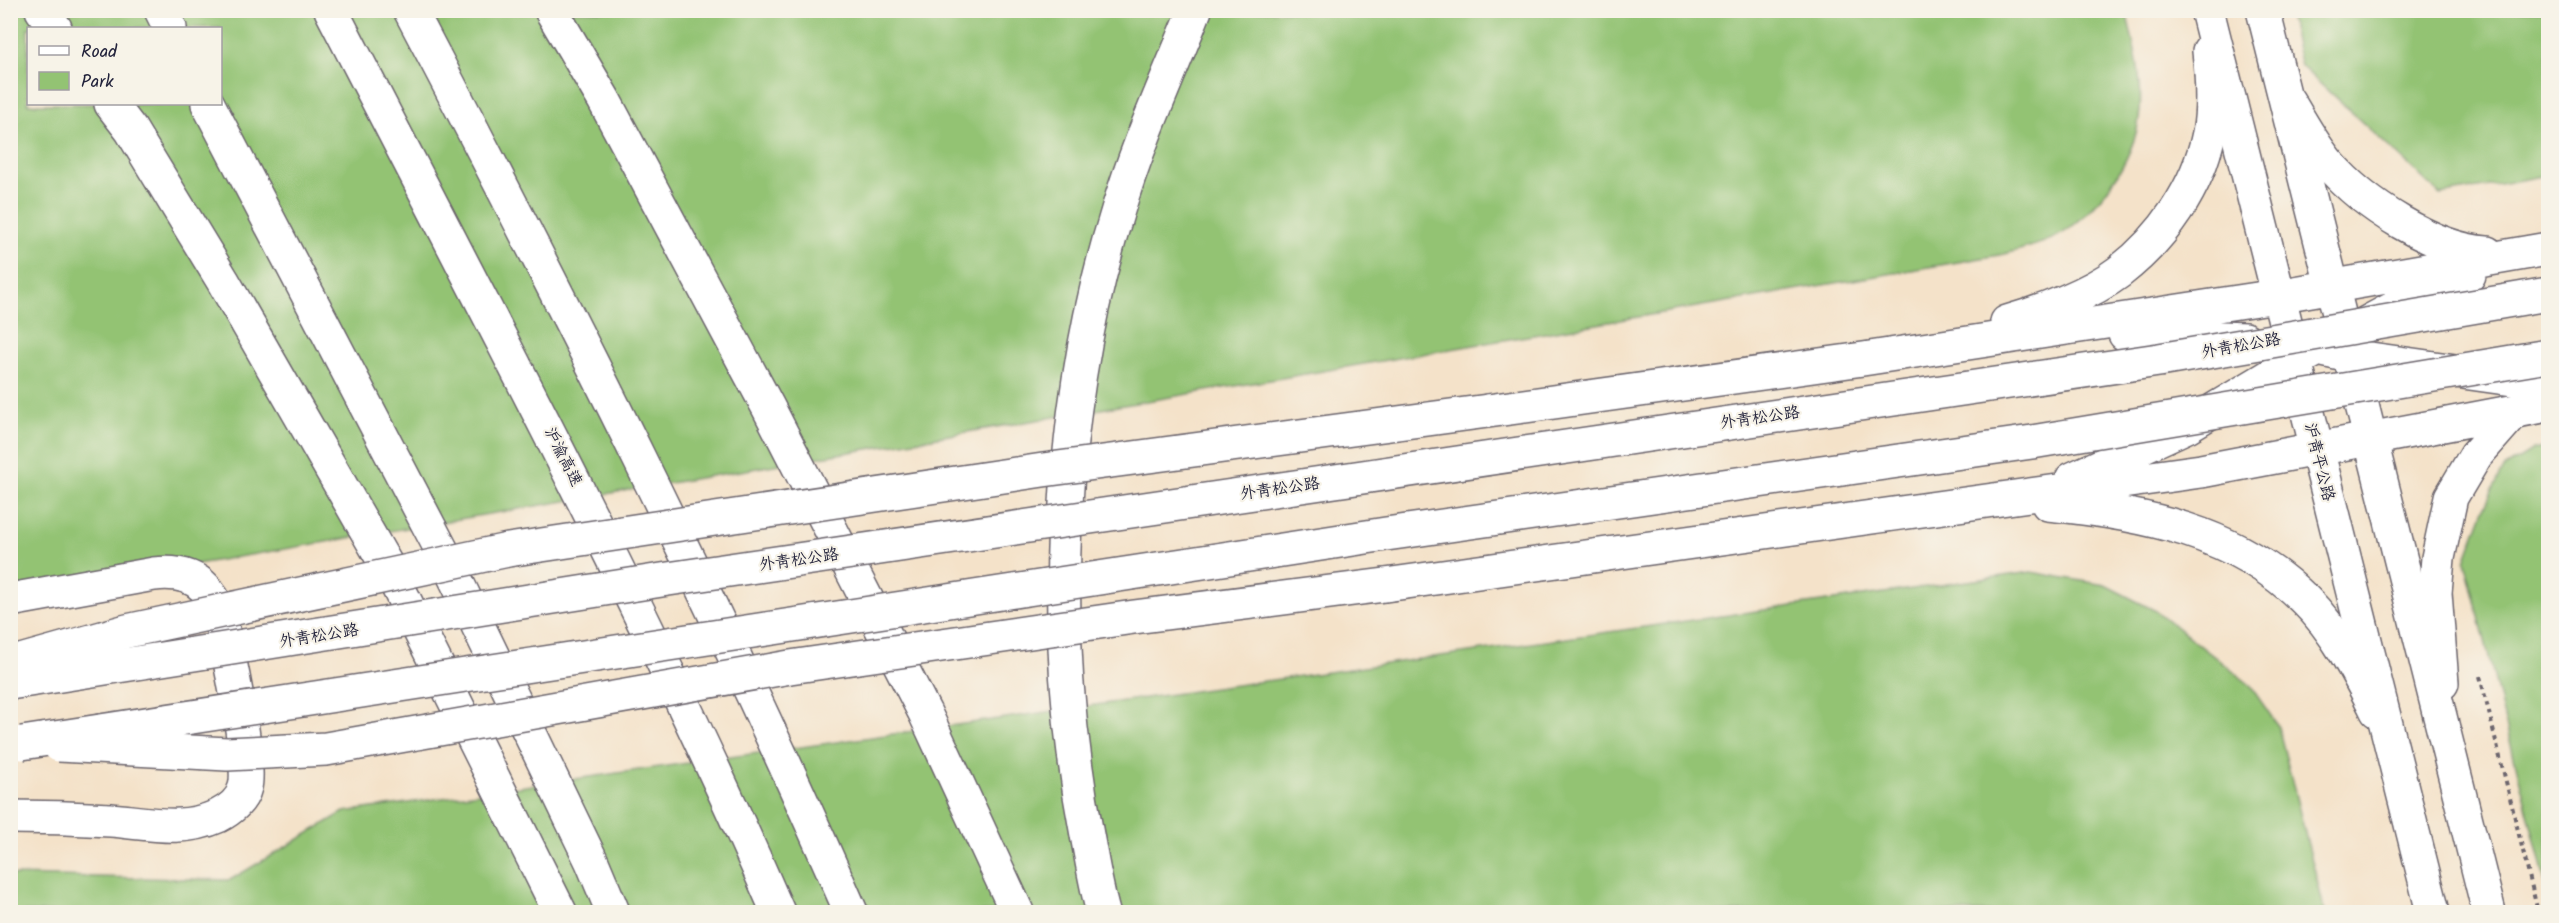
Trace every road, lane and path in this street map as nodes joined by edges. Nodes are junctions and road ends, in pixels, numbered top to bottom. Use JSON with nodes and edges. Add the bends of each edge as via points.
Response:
{"nodes":[{"id":1,"x":42,"y":10,"type":"edge"},
{"id":2,"x":161,"y":10,"type":"edge"},
{"id":3,"x":332,"y":10,"type":"edge"},
{"id":4,"x":410,"y":10,"type":"edge"},
{"id":5,"x":551,"y":10,"type":"edge"},
{"id":6,"x":1195,"y":10,"type":"edge"},
{"id":7,"x":2206,"y":10,"type":"edge"},
{"id":8,"x":2263,"y":10,"type":"edge"},
{"id":9,"x":54,"y":27,"type":"edge"},
{"id":10,"x":170,"y":27,"type":"edge"},
{"id":11,"x":2284,"y":95,"type":"junction"},
{"id":12,"x":112,"y":105,"type":"edge"},
{"id":13,"x":209,"y":105,"type":"edge"},
{"id":14,"x":2548,"y":249,"type":"edge"},
{"id":15,"x":2331,"y":286,"type":"junction"},
{"id":16,"x":2548,"y":294,"type":"edge"},
{"id":17,"x":2277,"y":296,"type":"junction"},
{"id":18,"x":2013,"y":336,"type":"junction"},
{"id":19,"x":2319,"y":349,"type":"junction"},
{"id":20,"x":1896,"y":354,"type":"junction"},
{"id":21,"x":2548,"y":356,"type":"edge"},
{"id":22,"x":2548,"y":384,"type":"edge"},
{"id":23,"x":2548,"y":405,"type":"edge"},
{"id":24,"x":2513,"y":413,"type":"junction"},
{"id":25,"x":2369,"y":440,"type":"junction"},
{"id":26,"x":2316,"y":449,"type":"junction"},
{"id":27,"x":2005,"y":500,"type":"junction"},
{"id":28,"x":10,"y":600,"type":"edge"},
{"id":29,"x":10,"y":663,"type":"edge"},
{"id":30,"x":2478,"y":669,"type":"dead end"},
{"id":31,"x":10,"y":683,"type":"edge"},
{"id":32,"x":2387,"y":731,"type":"junction"},
{"id":33,"x":2455,"y":777,"type":"junction"},
{"id":34,"x":10,"y":817,"type":"edge"},
{"id":35,"x":560,"y":912,"type":"edge"},
{"id":36,"x":613,"y":912,"type":"edge"},
{"id":37,"x":778,"y":912,"type":"edge"},
{"id":38,"x":851,"y":912,"type":"edge"},
{"id":39,"x":1017,"y":912,"type":"edge"},
{"id":40,"x":1103,"y":912,"type":"edge"},
{"id":41,"x":2433,"y":912,"type":"edge"},
{"id":42,"x":2488,"y":912,"type":"edge"},
{"id":43,"x":2538,"y":912,"type":"edge"}],
"edges":[{"from":1,"to":9,"type":"main road"},
{"from":2,"to":10,"type":"main road"},
{"from":3,"to":37,"type":"main road","name":"沪渝高速","via":[[580,490],[730,800]]},
{"from":4,"to":38,"type":"main road","via":[[643,462]]},
{"from":5,"to":39,"type":"main road","via":[[604,100],[768,407],[925,713]]},
{"from":6,"to":40,"type":"main road","via":[[1118,209],[1089,324],[1070,441],[1064,558],[1065,673],[1077,786]]},
{"from":7,"to":17,"type":"main road","name":"沪青平公路"},
{"from":7,"to":20,"type":"main road","via":[[2212,82],[2210,131],[2201,166],[2179,208],[2149,245],[2118,273],[2068,299],[2026,316]]},
{"from":8,"to":11,"type":"main road","name":"沪青平公路"},
{"from":11,"to":14,"type":"main road","via":[[2328,163],[2358,192],[2425,236],[2472,252],[2501,254]]},
{"from":11,"to":15,"type":"main road","name":"沪青平公路"},
{"from":12,"to":35,"type":"main road","via":[[223,281],[391,573]]},
{"from":13,"to":36,"type":"main road","via":[[442,550]]},
{"from":14,"to":15,"type":"main road"},
{"from":14,"to":19,"type":"main road","via":[[2450,283]]},
{"from":15,"to":17,"type":"main road"},
{"from":15,"to":19,"type":"main road","name":"沪青平公路"},
{"from":16,"to":31,"type":"main road","name":"外青松公路","bridge":true,"via":[[2159,360],[691,575]]},
{"from":17,"to":18,"type":"main road"},
{"from":17,"to":19,"type":"main road","name":"沪青平公路"},
{"from":18,"to":19,"type":"main road","via":[[2222,337]]},
{"from":18,"to":20,"type":"main road"},
{"from":19,"to":22,"type":"main road"},
{"from":19,"to":25,"type":"main road","name":"沪青平公路"},
{"from":19,"to":26,"type":"main road","name":"沪青平公路"},
{"from":19,"to":27,"type":"main road","via":[[2187,426],[2074,478]]},
{"from":20,"to":29,"type":"main road","bridge":true,"via":[[1031,472],[508,549],[127,631]]},
{"from":21,"to":27,"type":"main road","bridge":true,"via":[[2021,443],[1374,536],[22,743],[227,754],[326,749],[790,667]]},
{"from":23,"to":24,"type":"main road"},
{"from":24,"to":25,"type":"main road"},
{"from":24,"to":33,"type":"main road","via":[[2476,455],[2454,488],[2438,558],[2435,593],[2440,668]]},
{"from":25,"to":26,"type":"main road"},
{"from":25,"to":33,"type":"main road","name":"沪青平公路"},
{"from":26,"to":27,"type":"main road","via":[[2201,471]]},
{"from":26,"to":32,"type":"main road","name":"沪青平公路"},
{"from":27,"to":32,"type":"main road","via":[[2151,518],[2250,556],[2307,601],[2362,681]]},
{"from":28,"to":34,"type":"main road","via":[[172,572],[203,586],[213,599],[221,628],[246,759],[245,787],[237,804],[196,825]]},
{"from":30,"to":43,"type":"path"},
{"from":32,"to":41,"type":"main road","name":"沪青平公路"},
{"from":33,"to":42,"type":"main road","name":"沪青平公路"}]}
